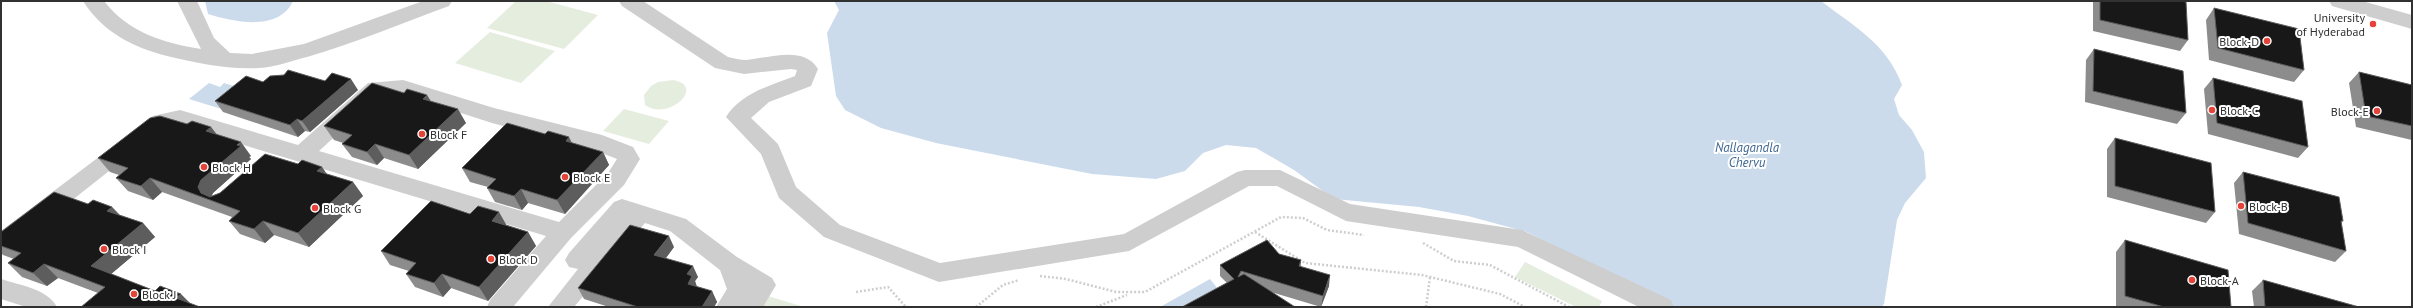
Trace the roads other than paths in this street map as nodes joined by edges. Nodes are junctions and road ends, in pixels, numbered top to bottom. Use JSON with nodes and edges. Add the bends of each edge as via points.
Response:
{"nodes":[{"id":1,"x":187,"y":1,"type":"edge"},
{"id":2,"x":442,"y":1,"type":"edge"},
{"id":3,"x":629,"y":1,"type":"edge"},
{"id":4,"x":2339,"y":1,"type":"edge"},
{"id":5,"x":100,"y":4,"type":"edge"},
{"id":6,"x":2412,"y":22,"type":"edge"},
{"id":7,"x":224,"y":59,"type":"junction"},
{"id":8,"x":292,"y":150,"type":"junction"},
{"id":9,"x":264,"y":163,"type":"edge"},
{"id":10,"x":640,"y":213,"type":"junction"},
{"id":11,"x":563,"y":232,"type":"junction"},
{"id":12,"x":1,"y":244,"type":"edge"},
{"id":13,"x":577,"y":260,"type":"dead end"},
{"id":14,"x":729,"y":264,"type":"junction"},
{"id":15,"x":1,"y":289,"type":"edge"},
{"id":16,"x":45,"y":307,"type":"edge"},
{"id":17,"x":499,"y":307,"type":"edge"},
{"id":18,"x":560,"y":307,"type":"edge"},
{"id":19,"x":728,"y":307,"type":"edge"},
{"id":20,"x":750,"y":307,"type":"edge"},
{"id":21,"x":1662,"y":307,"type":"edge"}],
"edges":[{"from":1,"to":7,"type":"street","via":[[206,42]]},
{"from":2,"to":7,"type":"street","via":[[292,53],[265,60]]},
{"from":3,"to":21,"type":"street","via":[[722,63],[744,67],[791,62],[804,65],[808,69],[804,81],[762,97],[737,117],[770,150],[787,192],[832,232],[939,273],[1129,242],[1245,178],[1280,178],[1346,212],[1522,239]]},
{"from":4,"to":6,"type":"street"},
{"from":5,"to":7,"type":"street","via":[[104,17],[137,39],[165,50]]},
{"from":8,"to":9,"type":"street"},
{"from":8,"to":11,"type":"street"},
{"from":8,"to":11,"type":"street","via":[[375,88],[403,87],[492,115],[594,141],[625,153],[629,160],[616,179]]},
{"from":8,"to":12,"type":"street","via":[[190,119],[161,121]]},
{"from":10,"to":13,"type":"street","via":[[622,208]]},
{"from":10,"to":14,"type":"street","via":[[678,225]]},
{"from":10,"to":18,"type":"street"},
{"from":11,"to":17,"type":"street"},
{"from":14,"to":19,"type":"street","via":[[740,290]]},
{"from":14,"to":20,"type":"street","via":[[764,285]]},
{"from":15,"to":16,"type":"street","via":[[37,301]]}]}
